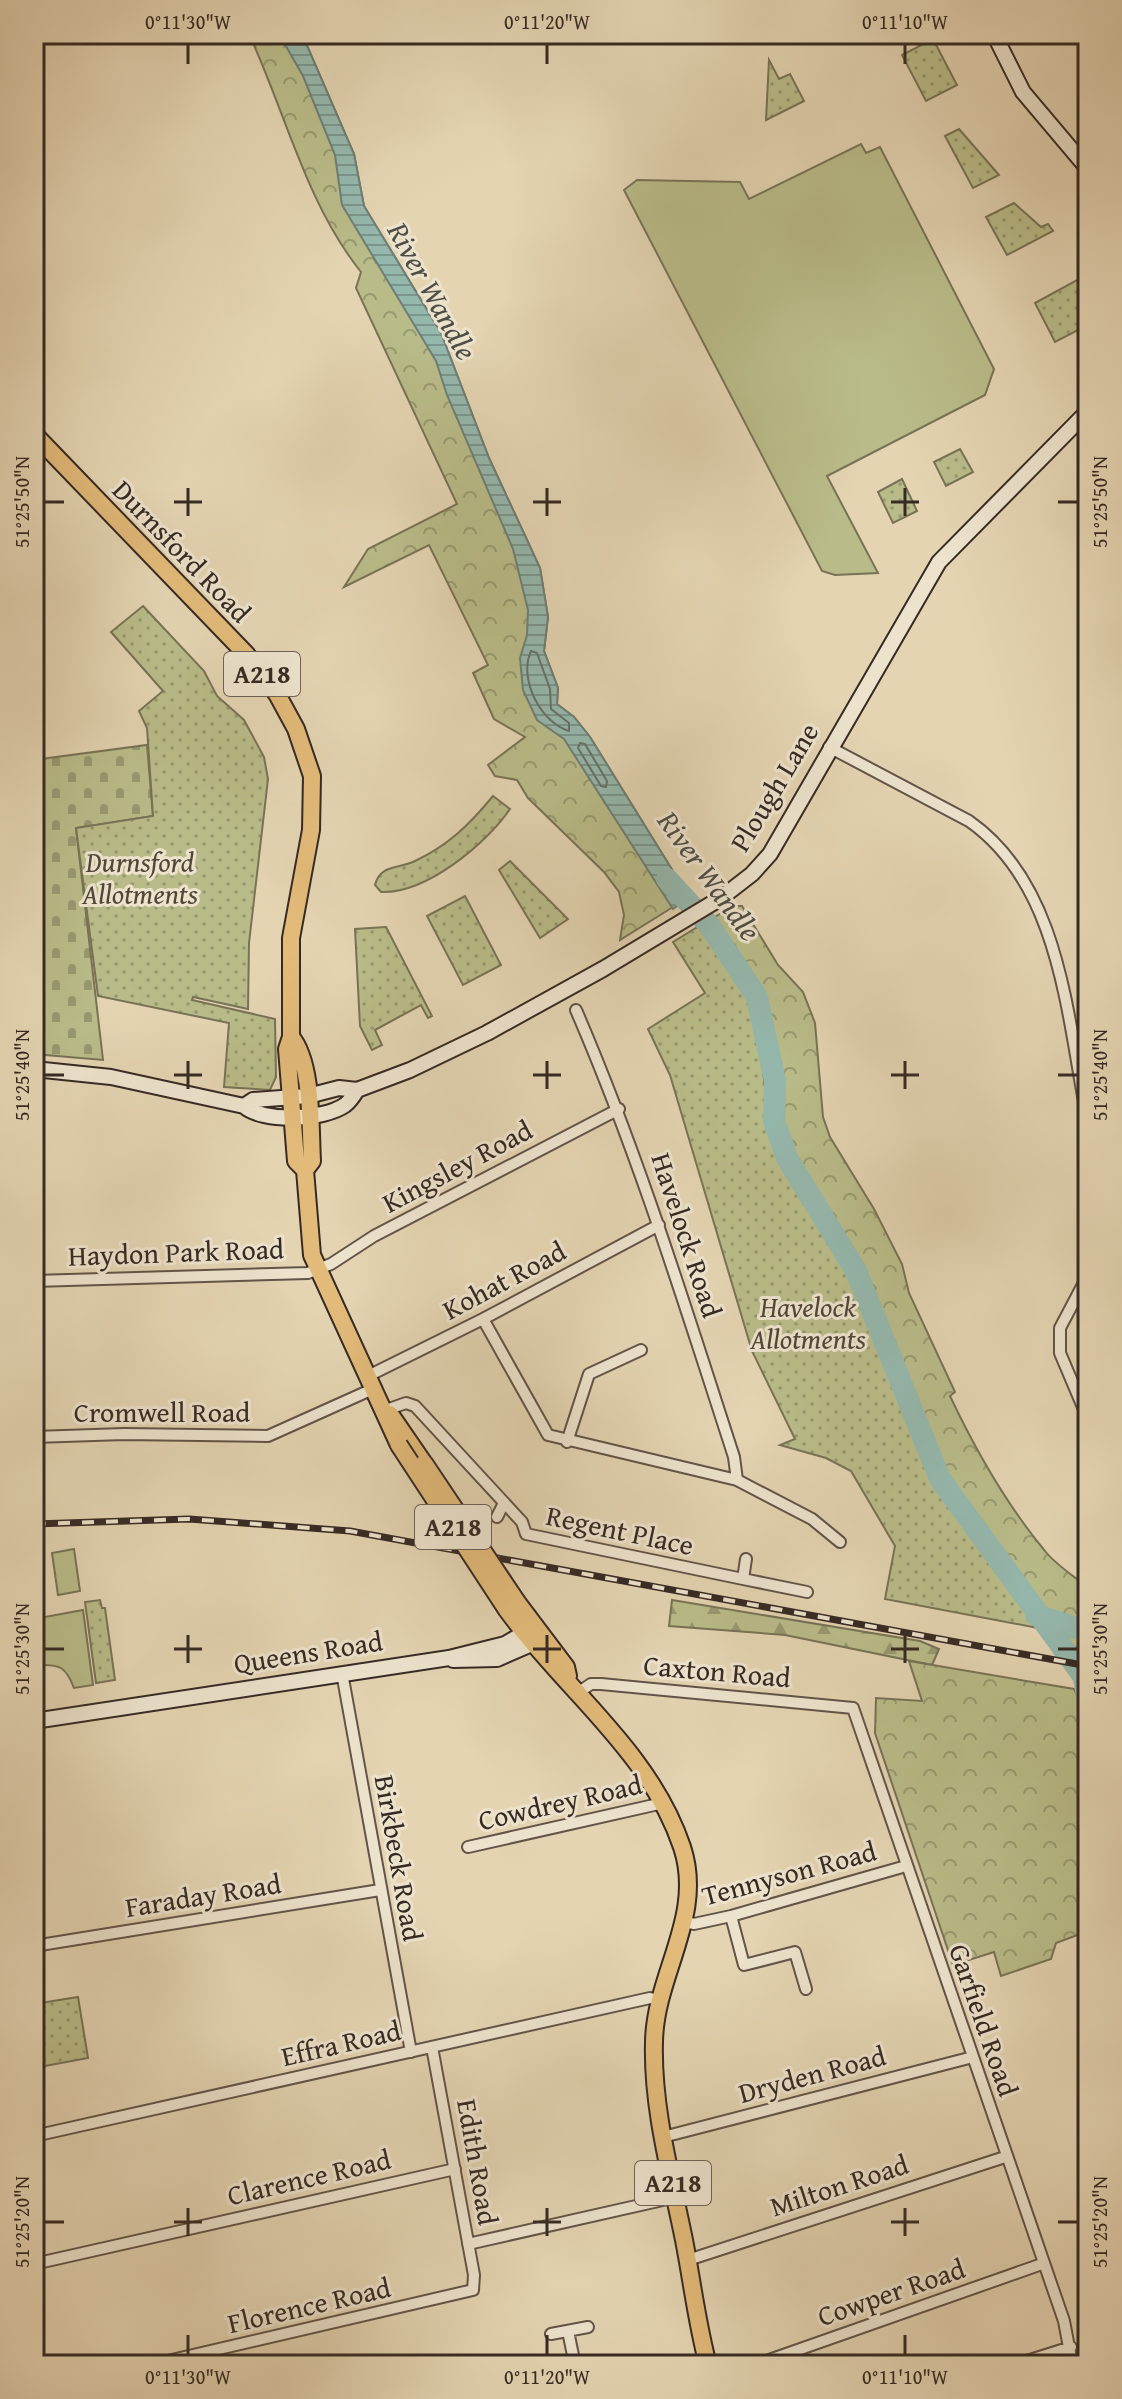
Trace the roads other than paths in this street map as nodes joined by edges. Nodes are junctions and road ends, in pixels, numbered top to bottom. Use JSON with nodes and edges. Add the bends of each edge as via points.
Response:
{"nodes":[{"id":1,"x":994,"y":34,"type":"edge"},
{"id":2,"x":1088,"y":169,"type":"edge"},
{"id":3,"x":1088,"y":411,"type":"edge"},
{"id":4,"x":34,"y":434,"type":"edge"},
{"id":5,"x":829,"y":747,"type":"junction"},
{"id":6,"x":576,"y":1010,"type":"dead end"},
{"id":7,"x":291,"y":1037,"type":"junction"},
{"id":8,"x":34,"y":1069,"type":"edge"},
{"id":9,"x":357,"y":1090,"type":"junction"},
{"id":10,"x":308,"y":1096,"type":"junction"},
{"id":11,"x":290,"y":1097,"type":"junction"},
{"id":12,"x":244,"y":1106,"type":"junction"},
{"id":13,"x":619,"y":1109,"type":"junction"},
{"id":14,"x":300,"y":1116,"type":"junction"},
{"id":15,"x":1088,"y":1123,"type":"edge"},
{"id":16,"x":659,"y":1225,"type":"junction"},
{"id":17,"x":319,"y":1269,"type":"junction"},
{"id":18,"x":1088,"y":1275,"type":"edge"},
{"id":19,"x":34,"y":1281,"type":"edge"},
{"id":20,"x":483,"y":1319,"type":"junction"},
{"id":21,"x":641,"y":1350,"type":"dead end"},
{"id":22,"x":372,"y":1382,"type":"junction"},
{"id":23,"x":386,"y":1410,"type":"junction"},
{"id":24,"x":1088,"y":1419,"type":"edge"},
{"id":25,"x":34,"y":1437,"type":"edge"},
{"id":26,"x":567,"y":1442,"type":"junction"},
{"id":27,"x":737,"y":1480,"type":"junction"},
{"id":28,"x":504,"y":1503,"type":"junction"},
{"id":29,"x":497,"y":1517,"type":"dead end"},
{"id":30,"x":840,"y":1542,"type":"dead end"},
{"id":31,"x":746,"y":1559,"type":"dead end"},
{"id":32,"x":743,"y":1579,"type":"junction"},
{"id":33,"x":807,"y":1592,"type":"dead end"},
{"id":34,"x":534,"y":1635,"type":"junction"},
{"id":35,"x":342,"y":1673,"type":"junction"},
{"id":36,"x":574,"y":1685,"type":"junction"},
{"id":37,"x":853,"y":1708,"type":"joint"},
{"id":38,"x":34,"y":1721,"type":"edge"},
{"id":39,"x":663,"y":1803,"type":"junction"},
{"id":40,"x":468,"y":1847,"type":"dead end"},
{"id":41,"x":906,"y":1866,"type":"junction"},
{"id":42,"x":380,"y":1890,"type":"junction"},
{"id":43,"x":731,"y":1916,"type":"junction"},
{"id":44,"x":685,"y":1922,"type":"junction"},
{"id":45,"x":34,"y":1946,"type":"edge"},
{"id":46,"x":806,"y":1989,"type":"dead end"},
{"id":47,"x":658,"y":2000,"type":"junction"},
{"id":48,"x":432,"y":2047,"type":"junction"},
{"id":49,"x":411,"y":2052,"type":"junction"},
{"id":50,"x":973,"y":2057,"type":"junction"},
{"id":51,"x":34,"y":2136,"type":"edge"},
{"id":52,"x":663,"y":2137,"type":"junction"},
{"id":53,"x":1005,"y":2157,"type":"junction"},
{"id":54,"x":455,"y":2169,"type":"junction"},
{"id":55,"x":676,"y":2197,"type":"junction"},
{"id":56,"x":468,"y":2244,"type":"junction"},
{"id":57,"x":688,"y":2260,"type":"junction"},
{"id":58,"x":34,"y":2264,"type":"edge"},
{"id":59,"x":1042,"y":2264,"type":"junction"},
{"id":60,"x":475,"y":2286,"type":"joint"},
{"id":61,"x":588,"y":2327,"type":"dead end"},
{"id":62,"x":568,"y":2331,"type":"junction"},
{"id":63,"x":551,"y":2334,"type":"dead end"},
{"id":64,"x":150,"y":2365,"type":"edge"},
{"id":65,"x":575,"y":2365,"type":"edge"},
{"id":66,"x":708,"y":2365,"type":"edge"},
{"id":67,"x":755,"y":2365,"type":"edge"},
{"id":68,"x":1014,"y":2365,"type":"edge"}],
"edges":[{"from":1,"to":2,"type":"main road","via":[[1023,92]]},
{"from":3,"to":5,"type":"main road","name":"Plough Lane","via":[[939,562]]},
{"from":4,"to":7,"type":"main road","name":"Durnsford Road","number":"A218","via":[[246,654],[277,694],[307,753],[314,804],[291,938]]},
{"from":5,"to":9,"type":"main road","name":"Plough Lane","via":[[770,854],[714,902],[487,1033]]},
{"from":5,"to":15,"type":"street","via":[[969,821],[1020,871],[1058,973]]},
{"from":6,"to":13,"type":"street","name":"Havelock Road"},
{"from":7,"to":10,"type":"main road","name":"Durnsford Road","number":"A218","via":[[300,1047]]},
{"from":7,"to":11,"type":"main road","name":"Durnsford Road"},
{"from":8,"to":12,"type":"main road","via":[[111,1077]]},
{"from":9,"to":10,"type":"main road","name":"Plough Lane","via":[[339,1088]]},
{"from":9,"to":14,"type":"main road","name":"Plough Lane","via":[[344,1106]]},
{"from":10,"to":11,"type":"main road","name":"Plough Lane"},
{"from":10,"to":14,"type":"main road","name":"Durnsford Road"},
{"from":11,"to":12,"type":"main road","name":"Plough Lane","via":[[253,1100]]},
{"from":11,"to":14,"type":"main road","name":"Durnsford Road"},
{"from":12,"to":14,"type":"main road","via":[[251,1112]]},
{"from":13,"to":16,"type":"street","name":"Havelock Road"},
{"from":13,"to":17,"type":"street","name":"Kingsley Road"},
{"from":14,"to":17,"type":"main road","number":"A218","via":[[312,1161],[305,1170],[311,1247]]},
{"from":16,"to":20,"type":"street","name":"Kohat Road"},
{"from":16,"to":27,"type":"street","name":"Havelock Road"},
{"from":17,"to":19,"type":"street","name":"Haydon Park Road"},
{"from":17,"to":22,"type":"main road","number":"A218"},
{"from":18,"to":24,"type":"street","via":[[1060,1328],[1060,1353]]},
{"from":20,"to":22,"type":"street","name":"Kohat Road"},
{"from":20,"to":26,"type":"street","via":[[543,1431]]},
{"from":21,"to":26,"type":"street","via":[[589,1374]]},
{"from":22,"to":23,"type":"main road","number":"A218"},
{"from":22,"to":25,"type":"street","name":"Cromwell Road","via":[[268,1436]]},
{"from":23,"to":28,"type":"street","name":"Regent Place","via":[[406,1403],[415,1406]]},
{"from":23,"to":34,"type":"main road","number":"A218","bridge":true},
{"from":26,"to":27,"type":"street"},
{"from":27,"to":30,"type":"street","via":[[812,1519]]},
{"from":28,"to":29,"type":"street"},
{"from":28,"to":32,"type":"street","name":"Regent Place","via":[[526,1534],[536,1538]]},
{"from":31,"to":32,"type":"street"},
{"from":32,"to":33,"type":"street","name":"Regent Place"},
{"from":34,"to":35,"type":"main road","name":"Queens Road","via":[[449,1658]]},
{"from":34,"to":36,"type":"main road","number":"A218","via":[[547,1662]]},
{"from":35,"to":38,"type":"main road","name":"Queens Road"},
{"from":35,"to":42,"type":"street","name":"Birkbeck Road"},
{"from":36,"to":37,"type":"street","name":"Caxton Road"},
{"from":36,"to":39,"type":"main road","number":"A218"},
{"from":37,"to":41,"type":"street","name":"Garfield Road"},
{"from":39,"to":40,"type":"street","name":"Cowdrey Road"},
{"from":39,"to":44,"type":"main road","number":"A218","via":[[688,1868]]},
{"from":41,"to":43,"type":"street","name":"Tennyson Road"},
{"from":41,"to":50,"type":"street","name":"Garfield Road"},
{"from":42,"to":45,"type":"street","name":"Faraday Road"},
{"from":42,"to":49,"type":"street","name":"Birkbeck Road"},
{"from":43,"to":44,"type":"street","name":"Tennyson Road"},
{"from":43,"to":46,"type":"street","via":[[744,1965],[795,1952]]},
{"from":44,"to":47,"type":"main road","number":"A218"},
{"from":47,"to":48,"type":"street","name":"Effra Road"},
{"from":47,"to":52,"type":"main road","number":"A218","via":[[654,2061]]},
{"from":48,"to":49,"type":"street","name":"Effra Road"},
{"from":48,"to":54,"type":"street","name":"Edith Road"},
{"from":49,"to":51,"type":"street","name":"Effra Road"},
{"from":50,"to":52,"type":"street","name":"Dryden Road"},
{"from":50,"to":53,"type":"street","name":"Garfield Road"},
{"from":52,"to":55,"type":"main road","number":"A218"},
{"from":53,"to":57,"type":"street","name":"Milton Road"},
{"from":53,"to":59,"type":"street","name":"Garfield Road"},
{"from":54,"to":56,"type":"street","name":"Edith Road"},
{"from":54,"to":58,"type":"street","name":"Clarence Road"},
{"from":55,"to":56,"type":"street"},
{"from":55,"to":57,"type":"main road","number":"A218"},
{"from":56,"to":60,"type":"street","name":"Edith Road"},
{"from":57,"to":66,"type":"main road","number":"A218"},
{"from":59,"to":67,"type":"street","name":"Cowper Road"},
{"from":59,"to":68,"type":"street","name":"Garfield Road","via":[[1071,2352]]},
{"from":60,"to":64,"type":"street","name":"Florence Road","via":[[469,2293]]},
{"from":61,"to":62,"type":"street"},
{"from":62,"to":63,"type":"street"},
{"from":62,"to":65,"type":"street"}]}
